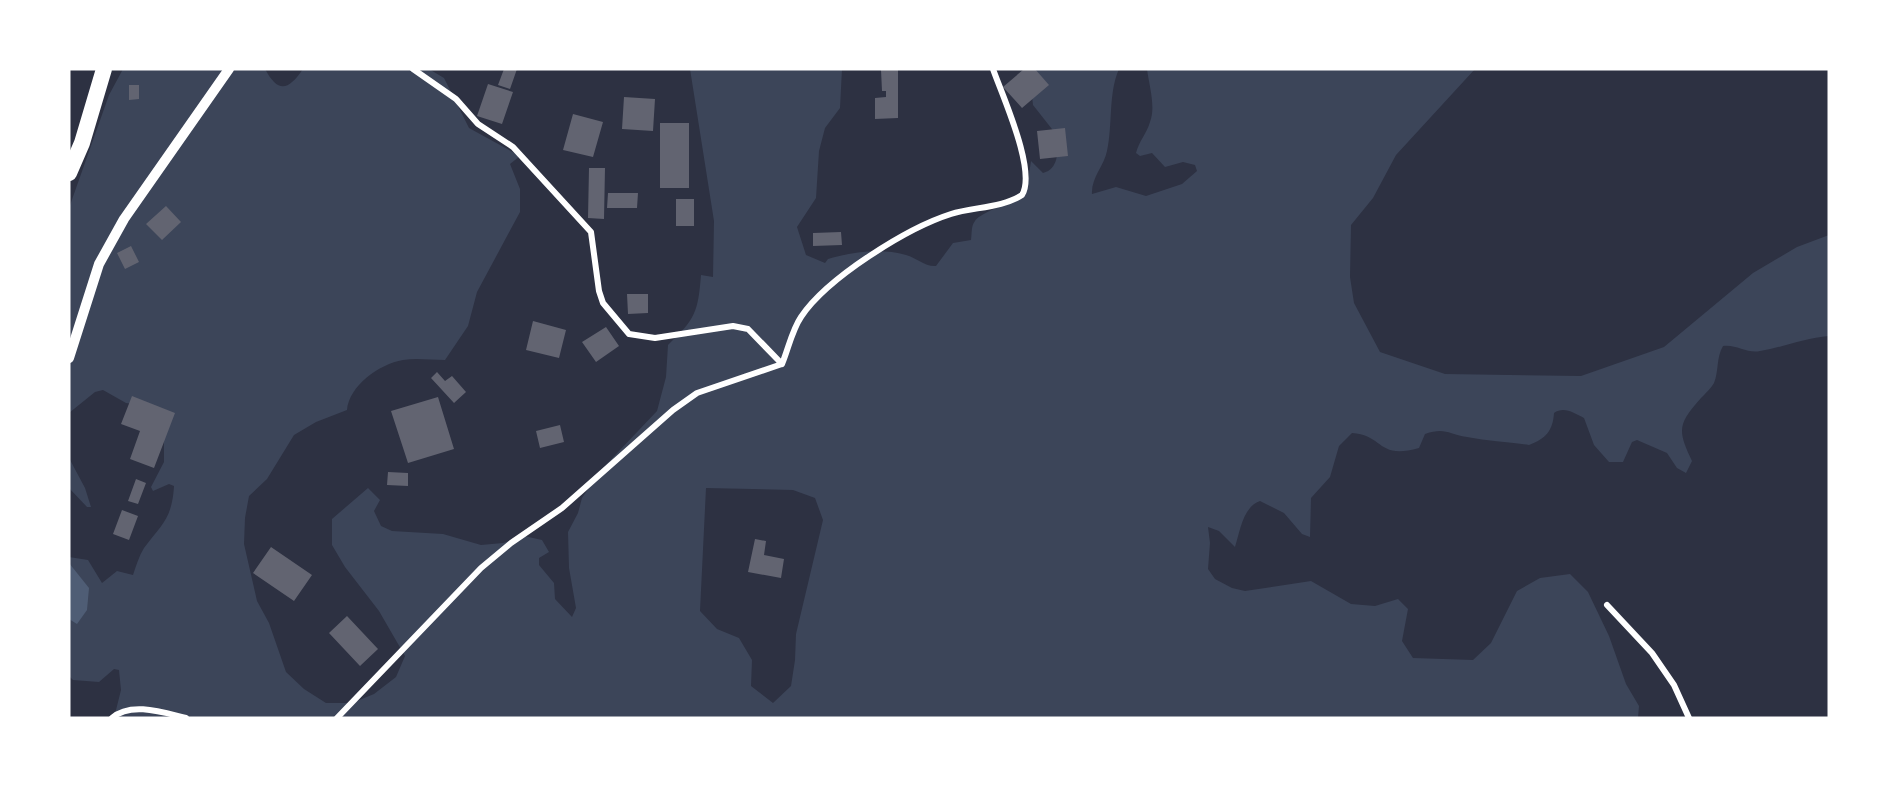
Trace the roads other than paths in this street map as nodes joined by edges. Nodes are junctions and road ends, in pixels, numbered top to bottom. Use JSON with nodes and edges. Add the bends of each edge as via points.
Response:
{"nodes":[{"id":1,"x":104,"y":69,"type":"edge"},
{"id":2,"x":229,"y":69,"type":"edge"},
{"id":3,"x":413,"y":69,"type":"edge"},
{"id":4,"x":993,"y":69,"type":"edge"},
{"id":5,"x":69,"y":173,"type":"edge"},
{"id":6,"x":69,"y":358,"type":"edge"},
{"id":7,"x":782,"y":364,"type":"junction"},
{"id":8,"x":1607,"y":605,"type":"dead end"},
{"id":9,"x":112,"y":718,"type":"edge"},
{"id":10,"x":186,"y":718,"type":"edge"},
{"id":11,"x":337,"y":718,"type":"edge"},
{"id":12,"x":1689,"y":718,"type":"edge"}],
"edges":[{"from":1,"to":5,"type":"highway"},
{"from":2,"to":6,"type":"street","via":[[124,219],[99,264]]},
{"from":3,"to":7,"type":"street","via":[[456,99],[478,124],[513,147],[591,232],[601,297],[616,322],[629,334],[655,338],[733,326],[748,329]]},
{"from":4,"to":7,"type":"street","via":[[1021,148],[1026,183],[1022,195],[952,213],[889,243],[834,284],[801,318]]},
{"from":7,"to":11,"type":"street","via":[[697,393],[674,410],[562,508],[481,568]]},
{"from":8,"to":12,"type":"street","via":[[1652,653]]},
{"from":9,"to":10,"type":"street","via":[[126,710]]}]}
